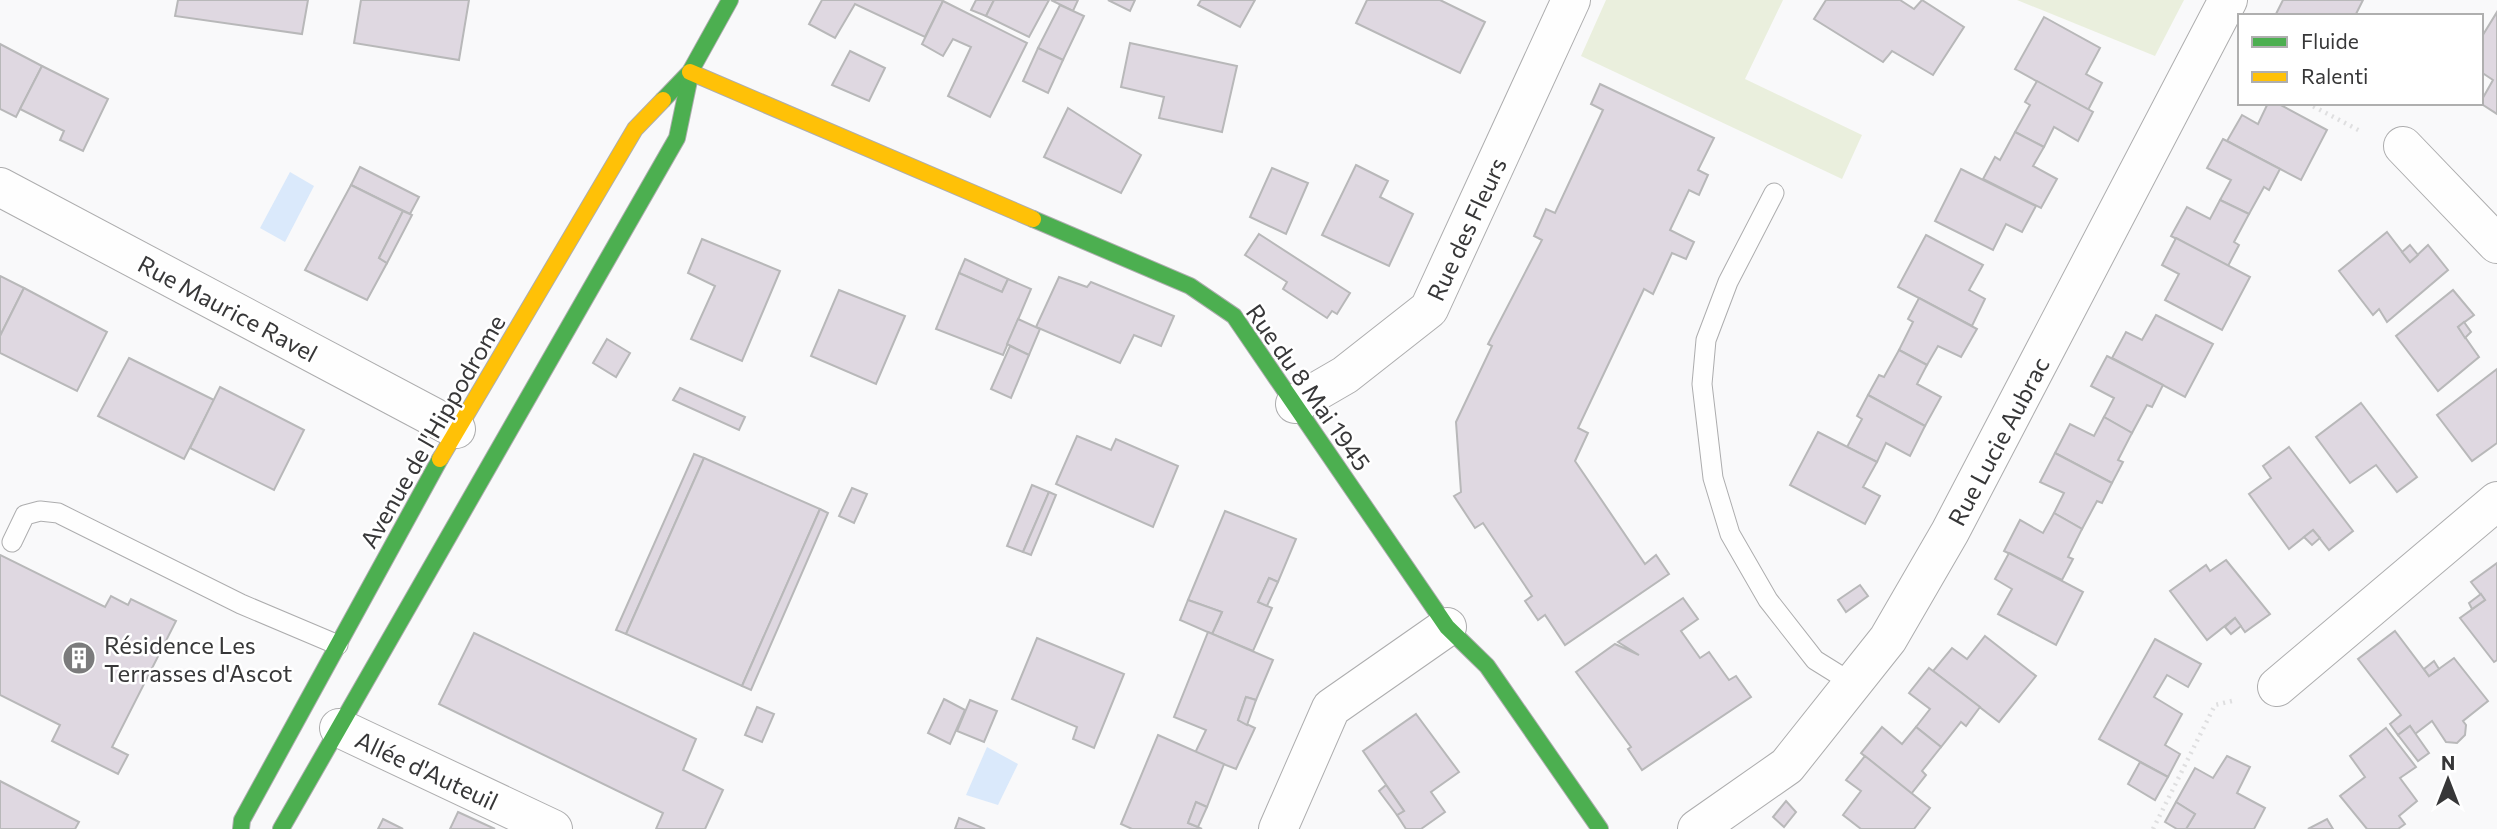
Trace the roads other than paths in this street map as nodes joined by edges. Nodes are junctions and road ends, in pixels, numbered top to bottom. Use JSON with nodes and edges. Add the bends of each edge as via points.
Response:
{"nodes":[{"id":1,"x":730,"y":0,"type":"edge"},
{"id":2,"x":1571,"y":0,"type":"edge"},
{"id":3,"x":2228,"y":0,"type":"edge"},
{"id":4,"x":698,"y":23,"type":"dead end"},
{"id":5,"x":690,"y":72,"type":"junction"},
{"id":6,"x":2403,"y":146,"type":"road end"},
{"id":7,"x":0,"y":187,"type":"edge"},
{"id":8,"x":1774,"y":193,"type":"dead end"},
{"id":9,"x":2497,"y":244,"type":"edge"},
{"id":10,"x":1295,"y":404,"type":"junction"},
{"id":11,"x":456,"y":429,"type":"junction"},
{"id":12,"x":2497,"y":501,"type":"edge"},
{"id":13,"x":12,"y":542,"type":"dead end"},
{"id":14,"x":1447,"y":627,"type":"junction"},
{"id":15,"x":338,"y":645,"type":"junction"},
{"id":16,"x":1852,"y":683,"type":"junction"},
{"id":17,"x":2277,"y":687,"type":"road end"},
{"id":18,"x":339,"y":729,"type":"junction"},
{"id":19,"x":241,"y":829,"type":"edge"},
{"id":20,"x":281,"y":829,"type":"edge"},
{"id":21,"x":553,"y":829,"type":"edge"},
{"id":22,"x":1278,"y":829,"type":"edge"},
{"id":23,"x":1600,"y":829,"type":"edge"},
{"id":24,"x":1697,"y":829,"type":"edge"}],
"edges":[{"from":1,"to":5,"type":"street"},
{"from":2,"to":10,"type":"street","name":"Rue des Fleurs","via":[[1429,309],[1345,375]]},
{"from":3,"to":16,"type":"street","name":"Rue Lucie Aubrac","via":[[1950,532],[1888,639]]},
{"from":4,"to":5,"type":"street"},
{"from":5,"to":10,"type":"street","name":"Rue du 8 Mai 1945","via":[[1190,286],[1234,316]]},
{"from":5,"to":11,"type":"street","name":"Avenue de l'Hippodrome","via":[[635,129]]},
{"from":5,"to":18,"type":"street","via":[[677,138]]},
{"from":6,"to":9,"type":"street"},
{"from":7,"to":11,"type":"street","name":"Rue Maurice Ravel"},
{"from":8,"to":16,"type":"lane","via":[[1728,282],[1706,340],[1702,384],[1713,478],[1730,534],[1768,600],[1815,660]]},
{"from":10,"to":14,"type":"street","name":"Rue du 8 Mai 1945"},
{"from":11,"to":15,"type":"street","name":"Avenue de l'Hippodrome"},
{"from":12,"to":17,"type":"street"},
{"from":13,"to":15,"type":"lane","via":[[25,515],[58,513],[241,604]]},
{"from":14,"to":22,"type":"street","via":[[1331,708]]},
{"from":14,"to":23,"type":"street","name":"Rue du 8 Mai 1945","via":[[1487,666]]},
{"from":15,"to":19,"type":"street","name":"Avenue de l'Hippodrome"},
{"from":16,"to":24,"type":"street","name":"Rue Lucie Aubrac","via":[[1787,766]]},
{"from":18,"to":20,"type":"street"},
{"from":18,"to":21,"type":"street","name":"Allée d'Auteuil"}]}
